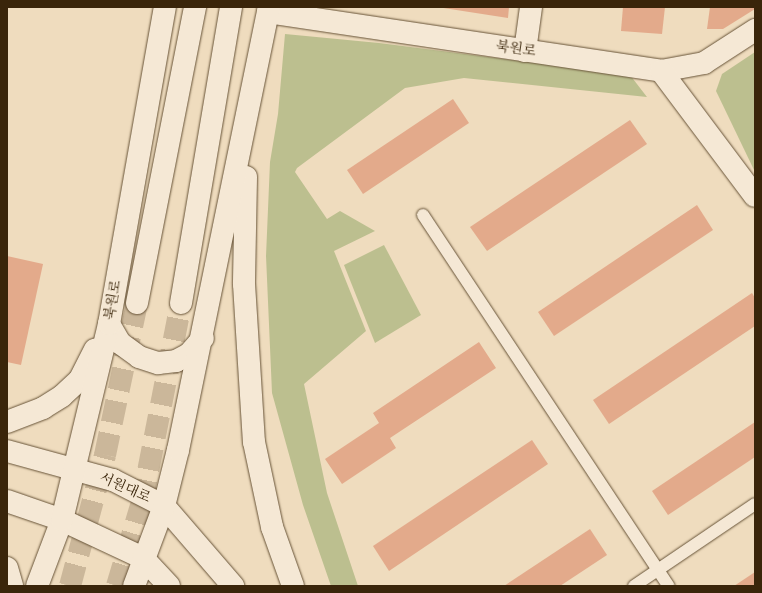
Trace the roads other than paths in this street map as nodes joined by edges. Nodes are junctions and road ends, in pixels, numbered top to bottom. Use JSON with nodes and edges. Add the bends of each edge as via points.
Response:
{"nodes":[{"id":1,"x":165,"y":7,"type":"edge"},
{"id":2,"x":195,"y":7,"type":"edge"},
{"id":3,"x":231,"y":7,"type":"edge"},
{"id":4,"x":531,"y":7,"type":"edge"},
{"id":5,"x":269,"y":10,"type":"edge"},
{"id":6,"x":755,"y":30,"type":"edge"},
{"id":7,"x":526,"y":50,"type":"junction"},
{"id":8,"x":661,"y":71,"type":"junction"},
{"id":9,"x":248,"y":120,"type":"junction"},
{"id":10,"x":755,"y":196,"type":"edge"},
{"id":11,"x":424,"y":215,"type":"dead end"},
{"id":12,"x":137,"y":303,"type":"tunnel mouth"},
{"id":13,"x":182,"y":303,"type":"tunnel mouth"},
{"id":14,"x":109,"y":324,"type":"junction"},
{"id":15,"x":203,"y":338,"type":"junction"},
{"id":16,"x":7,"y":422,"type":"edge"},
{"id":17,"x":7,"y":451,"type":"edge"},
{"id":18,"x":74,"y":468,"type":"junction"},
{"id":19,"x":7,"y":501,"type":"edge"},
{"id":20,"x":755,"y":504,"type":"edge"},
{"id":21,"x":164,"y":506,"type":"junction"},
{"id":22,"x":62,"y":520,"type":"junction"},
{"id":23,"x":143,"y":558,"type":"junction"},
{"id":24,"x":7,"y":568,"type":"edge"},
{"id":25,"x":658,"y":569,"type":"junction"},
{"id":26,"x":12,"y":586,"type":"edge"},
{"id":27,"x":37,"y":586,"type":"edge"},
{"id":28,"x":134,"y":586,"type":"edge"},
{"id":29,"x":169,"y":586,"type":"edge"},
{"id":30,"x":233,"y":586,"type":"edge"},
{"id":31,"x":293,"y":586,"type":"edge"},
{"id":32,"x":634,"y":586,"type":"edge"},
{"id":33,"x":669,"y":586,"type":"edge"}],
"edges":[{"from":1,"to":14,"type":"street","name":"북원로"},
{"from":2,"to":12,"type":"street","name":"북원로"},
{"from":3,"to":13,"type":"street"},
{"from":4,"to":7,"type":"street"},
{"from":5,"to":7,"type":"street","name":"북원로"},
{"from":5,"to":9,"type":"street","name":"북원로"},
{"from":6,"to":8,"type":"street","name":"북원로","via":[[704,63]]},
{"from":7,"to":8,"type":"street","name":"북원로"},
{"from":8,"to":10,"type":"street"},
{"from":9,"to":15,"type":"street","name":"북원로"},
{"from":9,"to":31,"type":"street","via":[[244,284],[254,442],[272,527]]},
{"from":11,"to":25,"type":"lane"},
{"from":14,"to":15,"type":"street","via":[[120,342],[139,357],[158,363],[176,361],[189,354]]},
{"from":14,"to":16,"type":"street","via":[[80,379],[50,404]]},
{"from":14,"to":18,"type":"street","name":"북원로"},
{"from":15,"to":21,"type":"street","name":"북원로"},
{"from":17,"to":18,"type":"street","name":"서원대로"},
{"from":18,"to":21,"type":"street","name":"서원대로","via":[[113,480]]},
{"from":18,"to":22,"type":"street","name":"북원로"},
{"from":19,"to":22,"type":"street"},
{"from":20,"to":25,"type":"lane"},
{"from":21,"to":23,"type":"street","name":"북원로"},
{"from":21,"to":30,"type":"street","name":"서원대로"},
{"from":22,"to":23,"type":"street"},
{"from":22,"to":27,"type":"street","name":"북원로"},
{"from":23,"to":28,"type":"street","name":"북원로"},
{"from":23,"to":29,"type":"street"},
{"from":24,"to":26,"type":"street"},
{"from":25,"to":32,"type":"lane"},
{"from":25,"to":33,"type":"lane"}]}
